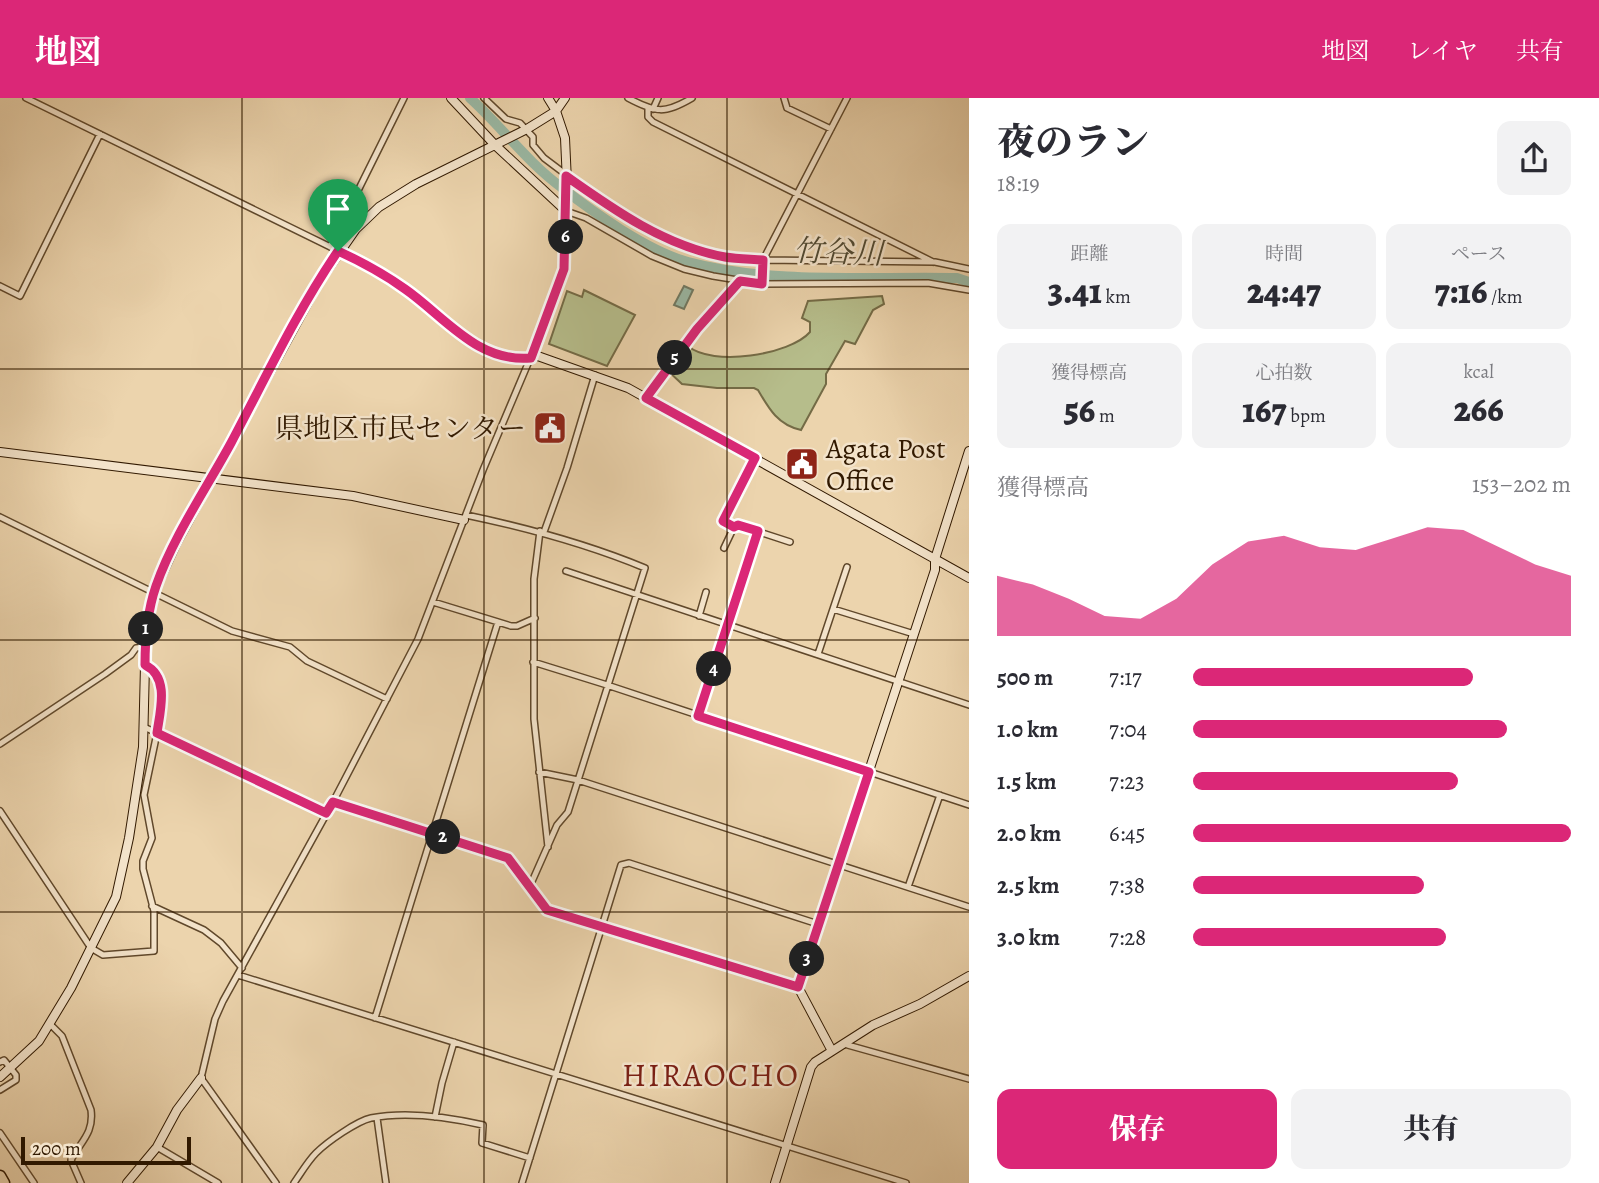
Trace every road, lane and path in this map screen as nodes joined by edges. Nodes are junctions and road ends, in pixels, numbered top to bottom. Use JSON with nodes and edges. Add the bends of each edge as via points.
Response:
{"nodes":[{"id":1,"x":26,"y":98,"type":"edge"},
{"id":2,"x":404,"y":98,"type":"edge"},
{"id":3,"x":451,"y":98,"type":"edge"},
{"id":4,"x":484,"y":98,"type":"edge"},
{"id":5,"x":548,"y":98,"type":"edge"},
{"id":6,"x":565,"y":98,"type":"edge"},
{"id":7,"x":628,"y":98,"type":"edge"},
{"id":8,"x":658,"y":98,"type":"edge"},
{"id":9,"x":692,"y":98,"type":"edge"},
{"id":10,"x":784,"y":98,"type":"edge"},
{"id":11,"x":847,"y":98,"type":"edge"},
{"id":12,"x":650,"y":109,"type":"junction"},
{"id":13,"x":556,"y":111,"type":"junction"},
{"id":14,"x":831,"y":129,"type":"junction"},
{"id":15,"x":526,"y":130,"type":"junction"},
{"id":16,"x":100,"y":134,"type":"junction"},
{"id":17,"x":498,"y":144,"type":"junction"},
{"id":18,"x":567,"y":179,"type":"junction"},
{"id":19,"x":797,"y":195,"type":"junction"},
{"id":20,"x":566,"y":208,"type":"junction"},
{"id":21,"x":334,"y":249,"type":"junction"},
{"id":22,"x":763,"y":260,"type":"junction"},
{"id":23,"x":934,"y":262,"type":"junction"},
{"id":24,"x":969,"y":269,"type":"edge"},
{"id":25,"x":740,"y":281,"type":"junction"},
{"id":26,"x":762,"y":282,"type":"junction"},
{"id":27,"x":0,"y":286,"type":"edge"},
{"id":28,"x":969,"y":290,"type":"edge"},
{"id":29,"x":531,"y":356,"type":"junction"},
{"id":30,"x":595,"y":375,"type":"junction"},
{"id":31,"x":646,"y":398,"type":"junction"},
{"id":32,"x":969,"y":451,"type":"edge"},
{"id":33,"x":0,"y":452,"type":"edge"},
{"id":34,"x":755,"y":458,"type":"junction"},
{"id":35,"x":212,"y":478,"type":"junction"},
{"id":36,"x":0,"y":517,"type":"edge"},
{"id":37,"x":465,"y":517,"type":"junction"},
{"id":38,"x":734,"y":527,"type":"junction"},
{"id":39,"x":758,"y":531,"type":"junction"},
{"id":40,"x":542,"y":532,"type":"junction"},
{"id":41,"x":790,"y":542,"type":"dead end"},
{"id":42,"x":724,"y":548,"type":"dead end"},
{"id":43,"x":935,"y":559,"type":"junction"},
{"id":44,"x":847,"y":567,"type":"dead end"},
{"id":45,"x":566,"y":571,"type":"dead end"},
{"id":46,"x":969,"y":578,"type":"edge"},
{"id":47,"x":154,"y":592,"type":"junction"},
{"id":48,"x":706,"y":592,"type":"dead end"},
{"id":49,"x":637,"y":595,"type":"junction"},
{"id":50,"x":433,"y":602,"type":"junction"},
{"id":51,"x":833,"y":609,"type":"junction"},
{"id":52,"x":699,"y":616,"type":"junction"},
{"id":53,"x":534,"y":618,"type":"junction"},
{"id":54,"x":498,"y":622,"type":"junction"},
{"id":55,"x":728,"y":625,"type":"junction"},
{"id":56,"x":914,"y":634,"type":"junction"},
{"id":57,"x":145,"y":647,"type":"junction"},
{"id":58,"x":818,"y":654,"type":"junction"},
{"id":59,"x":533,"y":662,"type":"junction"},
{"id":60,"x":145,"y":665,"type":"junction"},
{"id":61,"x":898,"y":681,"type":"junction"},
{"id":62,"x":607,"y":685,"type":"junction"},
{"id":63,"x":387,"y":699,"type":"junction"},
{"id":64,"x":969,"y":705,"type":"edge"},
{"id":65,"x":698,"y":716,"type":"junction"},
{"id":66,"x":144,"y":727,"type":"junction"},
{"id":67,"x":157,"y":733,"type":"junction"},
{"id":68,"x":0,"y":744,"type":"edge"},
{"id":69,"x":539,"y":772,"type":"junction"},
{"id":70,"x":869,"y":772,"type":"junction"},
{"id":71,"x":578,"y":780,"type":"junction"},
{"id":72,"x":940,"y":795,"type":"junction"},
{"id":73,"x":333,"y":802,"type":"junction"},
{"id":74,"x":969,"y":805,"type":"edge"},
{"id":75,"x":0,"y":811,"type":"edge"},
{"id":76,"x":326,"y":813,"type":"junction"},
{"id":77,"x":433,"y":834,"type":"junction"},
{"id":78,"x":548,"y":847,"type":"junction"},
{"id":79,"x":838,"y":865,"type":"junction"},
{"id":80,"x":530,"y":886,"type":"junction"},
{"id":81,"x":908,"y":887,"type":"junction"},
{"id":82,"x":152,"y":906,"type":"junction"},
{"id":83,"x":969,"y":907,"type":"edge"},
{"id":84,"x":818,"y":924,"type":"junction"},
{"id":85,"x":602,"y":928,"type":"junction"},
{"id":86,"x":92,"y":948,"type":"junction"},
{"id":87,"x":242,"y":968,"type":"junction"},
{"id":88,"x":238,"y":975,"type":"junction"},
{"id":89,"x":969,"y":976,"type":"edge"},
{"id":90,"x":798,"y":987,"type":"junction"},
{"id":91,"x":375,"y":1018,"type":"junction"},
{"id":92,"x":50,"y":1024,"type":"junction"},
{"id":93,"x":454,"y":1042,"type":"junction"},
{"id":94,"x":843,"y":1044,"type":"junction"},
{"id":95,"x":832,"y":1051,"type":"junction"},
{"id":96,"x":0,"y":1062,"type":"edge"},
{"id":97,"x":12,"y":1068,"type":"junction"},
{"id":98,"x":556,"y":1074,"type":"junction"},
{"id":99,"x":0,"y":1077,"type":"edge"},
{"id":100,"x":201,"y":1078,"type":"junction"},
{"id":101,"x":969,"y":1079,"type":"edge"},
{"id":102,"x":0,"y":1090,"type":"edge"},
{"id":103,"x":435,"y":1117,"type":"junction"},
{"id":104,"x":377,"y":1118,"type":"junction"},
{"id":105,"x":0,"y":1133,"type":"edge"},
{"id":106,"x":786,"y":1146,"type":"junction"},
{"id":107,"x":157,"y":1147,"type":"junction"},
{"id":108,"x":530,"y":1158,"type":"junction"},
{"id":109,"x":0,"y":1176,"type":"edge"},
{"id":110,"x":4,"y":1183,"type":"edge"},
{"id":111,"x":34,"y":1183,"type":"edge"},
{"id":112,"x":81,"y":1183,"type":"edge"},
{"id":113,"x":127,"y":1183,"type":"edge"},
{"id":114,"x":218,"y":1183,"type":"edge"},
{"id":115,"x":276,"y":1183,"type":"edge"},
{"id":116,"x":294,"y":1183,"type":"edge"},
{"id":117,"x":386,"y":1183,"type":"edge"},
{"id":118,"x":522,"y":1183,"type":"edge"},
{"id":119,"x":775,"y":1183,"type":"edge"},
{"id":120,"x":906,"y":1183,"type":"edge"}],
"edges":[{"from":1,"to":16,"type":"street"},
{"from":2,"to":21,"type":"street"},
{"from":3,"to":17,"type":"main road"},
{"from":4,"to":15,"type":"street","via":[[506,120],[520,123]]},
{"from":5,"to":13,"type":"main road"},
{"from":6,"to":13,"type":"main road"},
{"from":7,"to":12,"type":"street"},
{"from":8,"to":12,"type":"street"},
{"from":9,"to":12,"type":"street","via":[[672,110]]},
{"from":10,"to":14,"type":"street","via":[[787,108]]},
{"from":11,"to":14,"type":"street"},
{"from":12,"to":19,"type":"street","via":[[648,117],[653,122]]},
{"from":13,"to":15,"type":"main road"},
{"from":13,"to":18,"type":"main road","via":[[565,138]]},
{"from":14,"to":19,"type":"street"},
{"from":15,"to":17,"type":"main road"},
{"from":15,"to":18,"type":"street","via":[[535,148]]},
{"from":16,"to":21,"type":"street"},
{"from":16,"to":27,"type":"street","via":[[20,296]]},
{"from":17,"to":20,"type":"main road"},
{"from":17,"to":21,"type":"main road","via":[[389,200]]},
{"from":18,"to":20,"type":"main road"},
{"from":18,"to":22,"type":"street","via":[[635,223],[674,241],[725,257]]},
{"from":19,"to":22,"type":"street"},
{"from":19,"to":23,"type":"street"},
{"from":20,"to":25,"type":"street","via":[[652,256],[684,269]]},
{"from":20,"to":29,"type":"main road","via":[[564,269]]},
{"from":21,"to":29,"type":"street","via":[[407,290],[463,338],[501,355]]},
{"from":21,"to":35,"type":"main road"},
{"from":22,"to":23,"type":"street"},
{"from":22,"to":26,"type":"street"},
{"from":23,"to":24,"type":"street"},
{"from":25,"to":26,"type":"street"},
{"from":25,"to":31,"type":"street"},
{"from":26,"to":28,"type":"street","via":[[928,283]]},
{"from":29,"to":30,"type":"main road"},
{"from":29,"to":37,"type":"street"},
{"from":30,"to":31,"type":"main road"},
{"from":30,"to":40,"type":"street"},
{"from":31,"to":34,"type":"main road"},
{"from":32,"to":43,"type":"main road"},
{"from":33,"to":35,"type":"main road"},
{"from":34,"to":38,"type":"street","via":[[723,521]]},
{"from":34,"to":43,"type":"main road"},
{"from":35,"to":37,"type":"main road","via":[[353,496]]},
{"from":35,"to":47,"type":"main road"},
{"from":36,"to":47,"type":"street"},
{"from":37,"to":40,"type":"street"},
{"from":37,"to":50,"type":"street"},
{"from":38,"to":39,"type":"street"},
{"from":38,"to":42,"type":"street"},
{"from":39,"to":41,"type":"street"},
{"from":39,"to":55,"type":"street"},
{"from":40,"to":49,"type":"street","via":[[645,568]]},
{"from":40,"to":53,"type":"street","via":[[534,579]]},
{"from":43,"to":46,"type":"main road"},
{"from":43,"to":56,"type":"main road"},
{"from":44,"to":51,"type":"street"},
{"from":45,"to":49,"type":"street"},
{"from":47,"to":57,"type":"main road"},
{"from":47,"to":63,"type":"street","via":[[232,631],[290,647],[307,661]]},
{"from":48,"to":52,"type":"street"},
{"from":49,"to":52,"type":"street"},
{"from":49,"to":62,"type":"street"},
{"from":50,"to":54,"type":"street"},
{"from":50,"to":63,"type":"street"},
{"from":51,"to":56,"type":"street"},
{"from":51,"to":58,"type":"street"},
{"from":52,"to":55,"type":"street"},
{"from":53,"to":54,"type":"street","via":[[517,626]]},
{"from":53,"to":59,"type":"street"},
{"from":54,"to":77,"type":"street"},
{"from":55,"to":58,"type":"street"},
{"from":55,"to":65,"type":"street"},
{"from":56,"to":61,"type":"main road"},
{"from":57,"to":60,"type":"main road"},
{"from":57,"to":68,"type":"street","via":[[136,648]]},
{"from":58,"to":61,"type":"street"},
{"from":59,"to":62,"type":"street"},
{"from":59,"to":69,"type":"street"},
{"from":60,"to":66,"type":"main road"},
{"from":60,"to":67,"type":"street","via":[[159,677]]},
{"from":61,"to":64,"type":"street"},
{"from":61,"to":70,"type":"main road"},
{"from":62,"to":65,"type":"street"},
{"from":62,"to":71,"type":"street"},
{"from":63,"to":73,"type":"street"},
{"from":65,"to":70,"type":"street"},
{"from":66,"to":67,"type":"street"},
{"from":66,"to":86,"type":"main road","via":[[116,897]]},
{"from":67,"to":76,"type":"street"},
{"from":67,"to":82,"type":"street","via":[[144,795],[152,838],[142,869]]},
{"from":69,"to":71,"type":"street"},
{"from":69,"to":78,"type":"street"},
{"from":70,"to":72,"type":"street"},
{"from":70,"to":79,"type":"main road"},
{"from":71,"to":78,"type":"street","via":[[568,812]]},
{"from":71,"to":79,"type":"street"},
{"from":72,"to":74,"type":"street"},
{"from":72,"to":81,"type":"street"},
{"from":73,"to":76,"type":"street"},
{"from":73,"to":77,"type":"street"},
{"from":75,"to":86,"type":"street"},
{"from":76,"to":87,"type":"street"},
{"from":77,"to":80,"type":"street","via":[[508,858]]},
{"from":77,"to":91,"type":"street"},
{"from":78,"to":80,"type":"street"},
{"from":79,"to":81,"type":"street"},
{"from":79,"to":84,"type":"main road"},
{"from":80,"to":85,"type":"street","via":[[547,910]]},
{"from":81,"to":83,"type":"street"},
{"from":82,"to":86,"type":"street","via":[[154,951],[103,955]]},
{"from":82,"to":87,"type":"street","via":[[204,930]]},
{"from":84,"to":85,"type":"street","via":[[625,862]]},
{"from":84,"to":90,"type":"main road"},
{"from":85,"to":90,"type":"street"},
{"from":85,"to":98,"type":"street"},
{"from":86,"to":92,"type":"main road"},
{"from":87,"to":88,"type":"street"},
{"from":88,"to":91,"type":"street"},
{"from":88,"to":100,"type":"street","via":[[215,1019]]},
{"from":89,"to":94,"type":"main road"},
{"from":90,"to":95,"type":"main road"},
{"from":91,"to":93,"type":"street"},
{"from":92,"to":97,"type":"main road"},
{"from":92,"to":112,"type":"street","via":[[62,1036],[91,1110],[93,1122],[72,1160]]},
{"from":93,"to":98,"type":"street"},
{"from":93,"to":103,"type":"street"},
{"from":94,"to":95,"type":"main road"},
{"from":94,"to":101,"type":"street"},
{"from":95,"to":106,"type":"main road","via":[[811,1067]]},
{"from":96,"to":97,"type":"street","via":[[4,1060]]},
{"from":97,"to":99,"type":"main road"},
{"from":97,"to":102,"type":"street","via":[[16,1080]]},
{"from":98,"to":106,"type":"street"},
{"from":98,"to":108,"type":"street"},
{"from":100,"to":107,"type":"main road"},
{"from":100,"to":115,"type":"street"},
{"from":103,"to":104,"type":"street"},
{"from":103,"to":108,"type":"street","via":[[484,1125],[482,1143]]},
{"from":104,"to":116,"type":"street","via":[[365,1120],[317,1152]]},
{"from":104,"to":117,"type":"street"},
{"from":105,"to":111,"type":"street"},
{"from":106,"to":119,"type":"main road"},
{"from":106,"to":120,"type":"street"},
{"from":107,"to":113,"type":"main road"},
{"from":107,"to":114,"type":"street"},
{"from":108,"to":118,"type":"street"},
{"from":109,"to":110,"type":"highway"}]}
